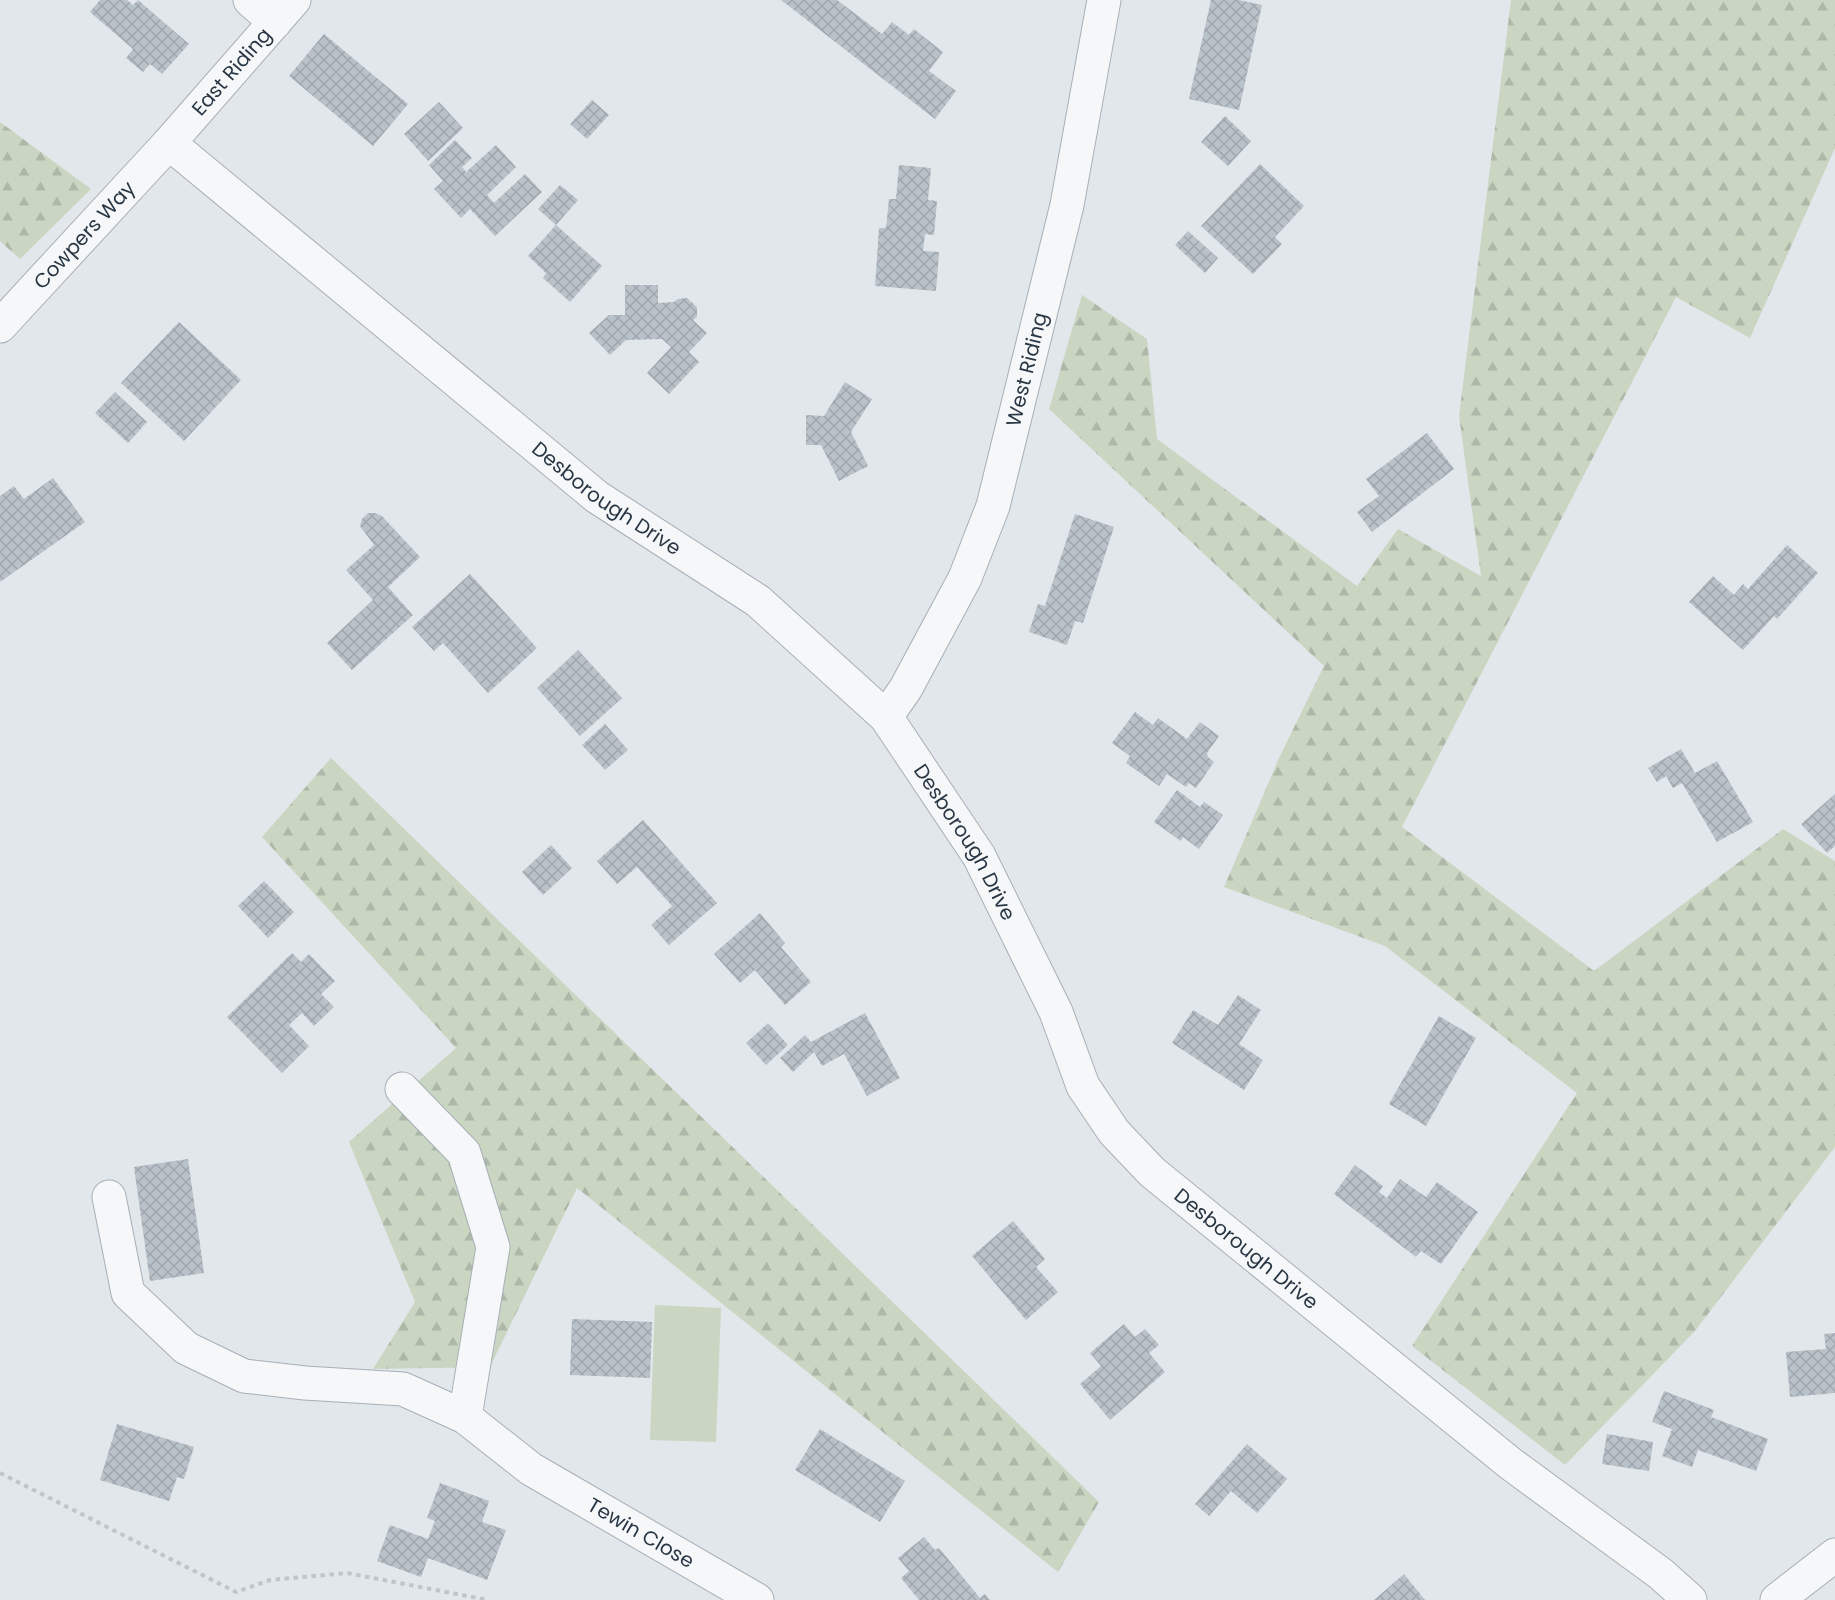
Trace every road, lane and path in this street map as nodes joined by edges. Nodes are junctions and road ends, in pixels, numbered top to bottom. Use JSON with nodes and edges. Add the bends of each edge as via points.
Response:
{"nodes":[{"id":1,"x":250,"y":0,"type":"edge"},
{"id":2,"x":1104,"y":0,"type":"edge"},
{"id":3,"x":285,"y":11,"type":"edge"},
{"id":4,"x":169,"y":143,"type":"junction"},
{"id":5,"x":0,"y":326,"type":"edge"},
{"id":6,"x":886,"y":717,"type":"junction"},
{"id":7,"x":402,"y":1089,"type":"dead end"},
{"id":8,"x":109,"y":1197,"type":"dead end"},
{"id":9,"x":465,"y":1417,"type":"junction"},
{"id":10,"x":0,"y":1473,"type":"edge"},
{"id":11,"x":1835,"y":1555,"type":"edge"},
{"id":12,"x":752,"y":1599,"type":"edge"},
{"id":13,"x":488,"y":1600,"type":"edge"},
{"id":14,"x":1690,"y":1600,"type":"edge"},
{"id":15,"x":1777,"y":1600,"type":"edge"}],
"edges":[{"from":1,"to":3,"type":"street"},
{"from":2,"to":6,"type":"street","name":"West Riding","via":[[1067,204],[993,506],[965,578],[906,688]]},
{"from":3,"to":4,"type":"street","name":"East Riding"},
{"from":4,"to":5,"type":"street","name":"Cowpers Way"},
{"from":4,"to":6,"type":"street","name":"Desborough Drive","via":[[597,497],[758,601]]},
{"from":6,"to":14,"type":"street","name":"Desborough Drive","via":[[979,856],[1056,1012],[1083,1086],[1114,1132],[1152,1172],[1511,1464],[1661,1574]]},
{"from":7,"to":9,"type":"street","via":[[464,1153],[493,1247]]},
{"from":8,"to":9,"type":"street","name":"Tewin Close","via":[[128,1293],[186,1348],[244,1376],[402,1389]]},
{"from":9,"to":12,"type":"street","name":"Tewin Close","via":[[531,1468]]},
{"from":10,"to":13,"type":"path","via":[[237,1592],[270,1580],[347,1573]]},
{"from":11,"to":15,"type":"street"}]}
